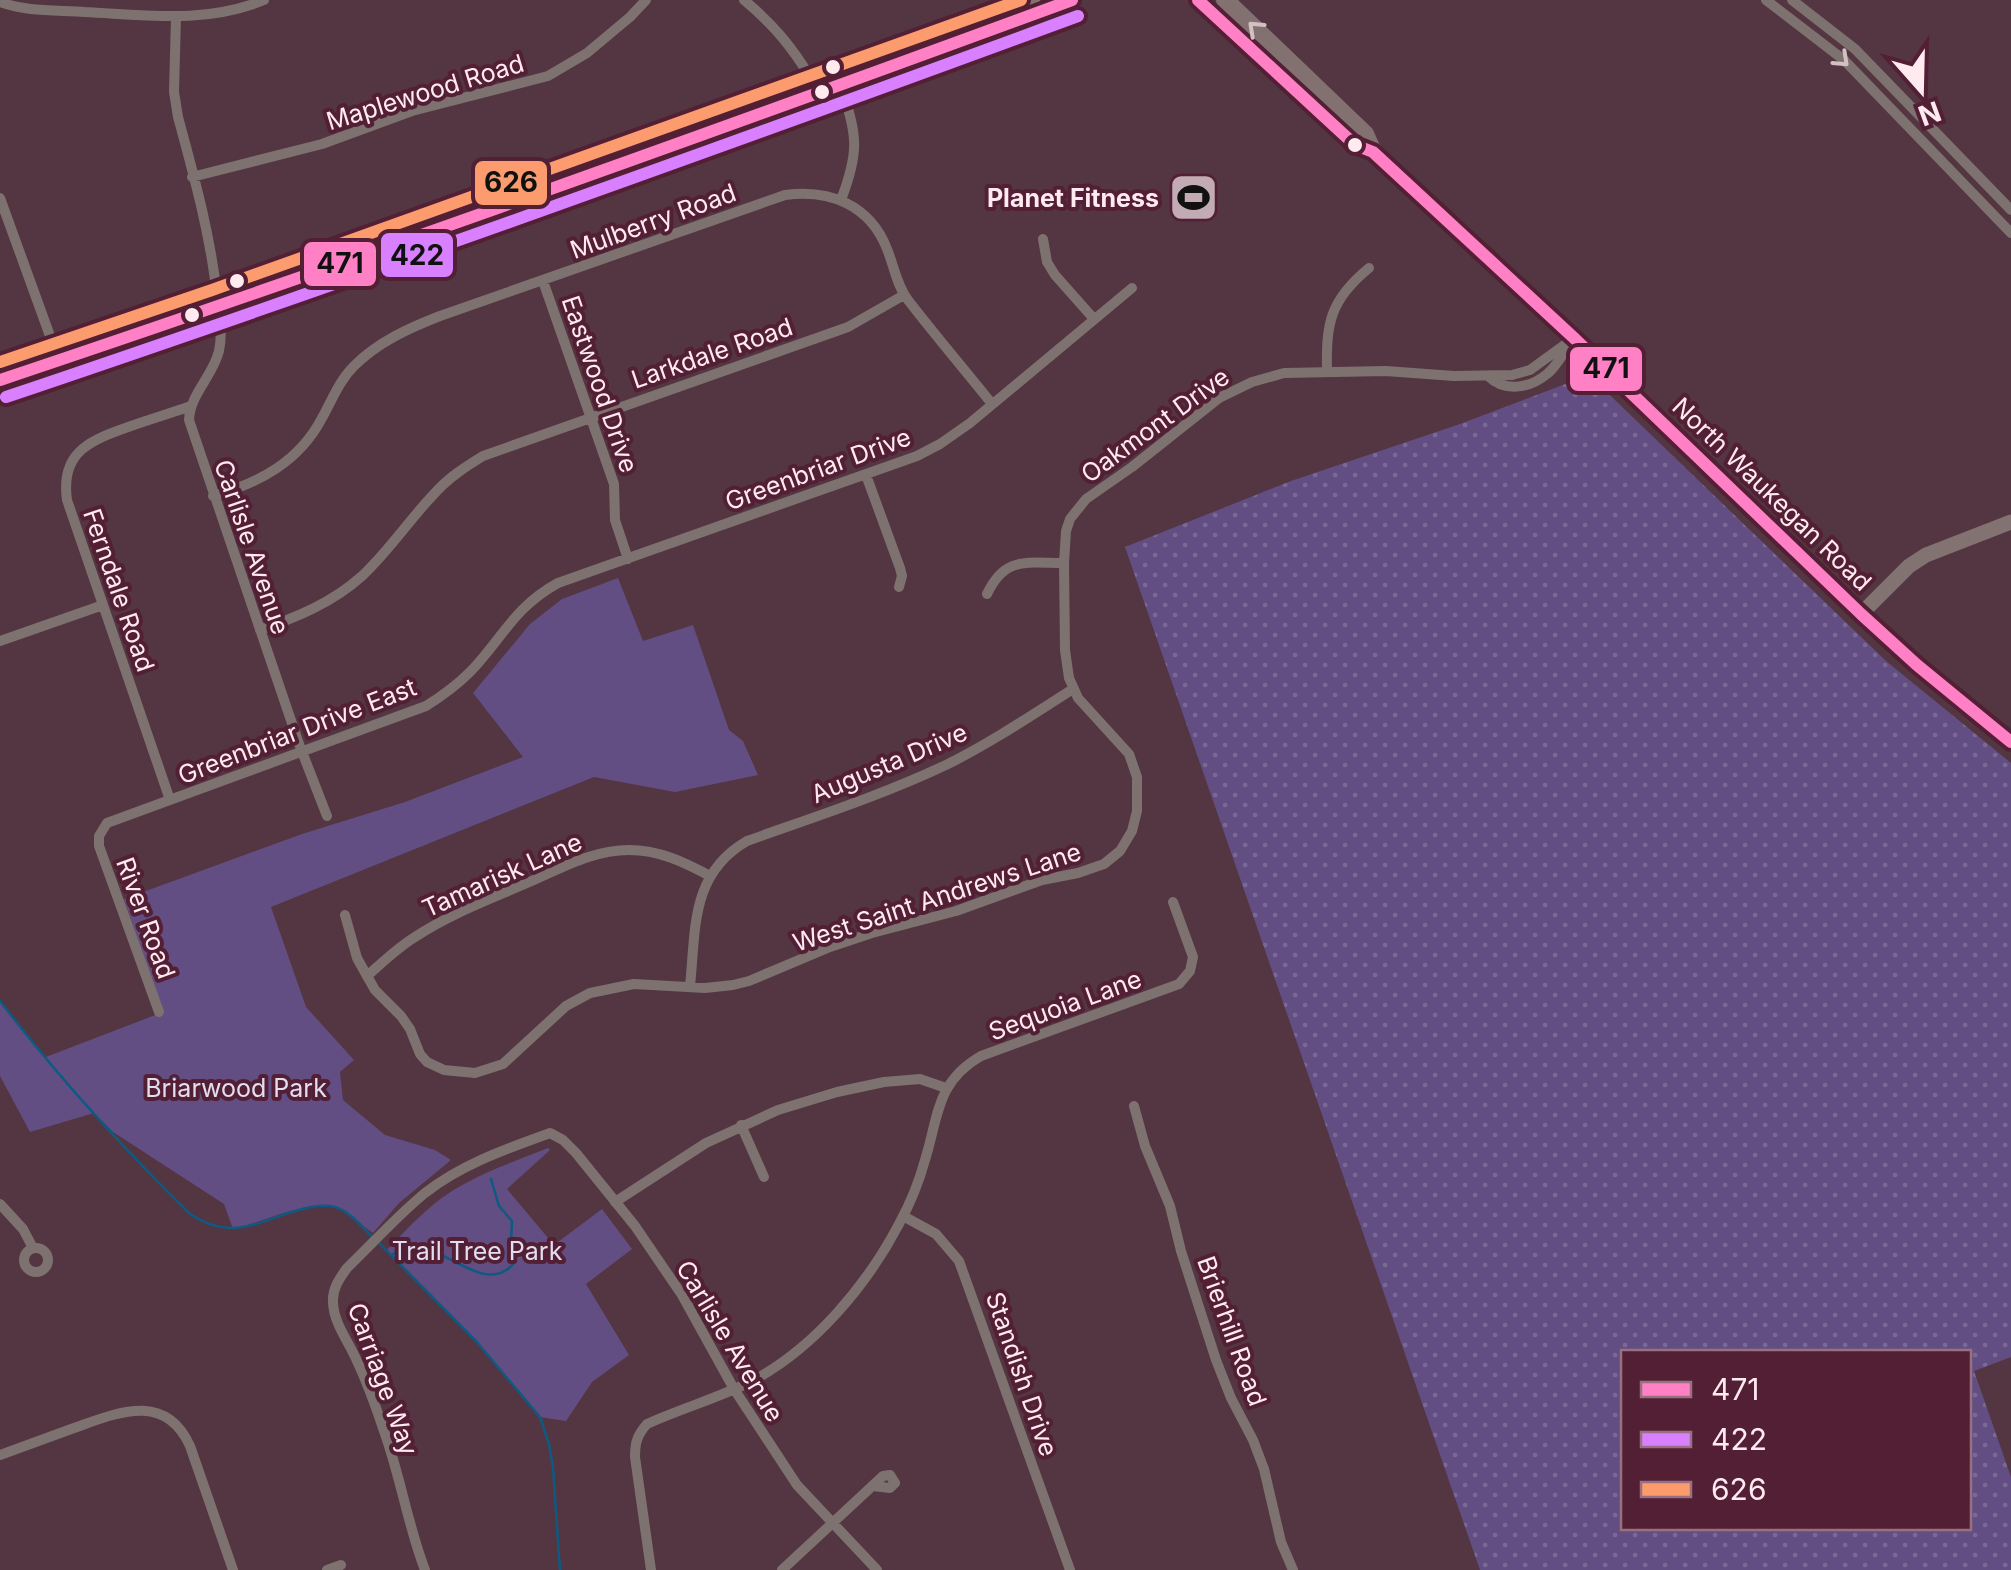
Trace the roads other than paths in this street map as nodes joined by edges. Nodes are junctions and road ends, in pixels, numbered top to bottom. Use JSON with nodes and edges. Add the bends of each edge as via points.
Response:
{"nodes":[{"id":1,"x":264,"y":0,"type":"edge"},
{"id":2,"x":646,"y":0,"type":"edge"},
{"id":3,"x":746,"y":0,"type":"edge"},
{"id":4,"x":1030,"y":0,"type":"edge"},
{"id":5,"x":1072,"y":0,"type":"edge"},
{"id":6,"x":1198,"y":0,"type":"edge"},
{"id":7,"x":1225,"y":0,"type":"edge"},
{"id":8,"x":1766,"y":0,"type":"edge"},
{"id":9,"x":1792,"y":0,"type":"edge"},
{"id":10,"x":0,"y":2,"type":"edge"},
{"id":11,"x":176,"y":17,"type":"junction"},
{"id":12,"x":839,"y":78,"type":"junction"},
{"id":13,"x":812,"y":80,"type":"junction"},
{"id":14,"x":1373,"y":152,"type":"junction"},
{"id":15,"x":192,"y":176,"type":"junction"},
{"id":16,"x":0,"y":198,"type":"edge"},
{"id":17,"x":841,"y":200,"type":"junction"},
{"id":18,"x":2011,"y":210,"type":"edge"},
{"id":19,"x":2011,"y":233,"type":"edge"},
{"id":20,"x":1043,"y":239,"type":"dead end"},
{"id":21,"x":1369,"y":268,"type":"dead end"},
{"id":22,"x":543,"y":281,"type":"junction"},
{"id":23,"x":1132,"y":288,"type":"dead end"},
{"id":24,"x":904,"y":295,"type":"junction"},
{"id":25,"x":217,"y":299,"type":"junction"},
{"id":26,"x":1094,"y":320,"type":"junction"},
{"id":27,"x":1574,"y":338,"type":"junction"},
{"id":28,"x":56,"y":355,"type":"junction"},
{"id":29,"x":0,"y":364,"type":"edge"},
{"id":30,"x":1327,"y":372,"type":"junction"},
{"id":31,"x":0,"y":380,"type":"edge"},
{"id":32,"x":992,"y":404,"type":"junction"},
{"id":33,"x":191,"y":406,"type":"junction"},
{"id":34,"x":591,"y":417,"type":"junction"},
{"id":35,"x":866,"y":475,"type":"junction"},
{"id":36,"x":214,"y":496,"type":"junction"},
{"id":37,"x":2011,"y":522,"type":"edge"},
{"id":38,"x":628,"y":559,"type":"junction"},
{"id":39,"x":1064,"y":563,"type":"junction"},
{"id":40,"x":590,"y":572,"type":"joint"},
{"id":41,"x":899,"y":587,"type":"dead end"},
{"id":42,"x":987,"y":594,"type":"dead end"},
{"id":43,"x":103,"y":605,"type":"junction"},
{"id":44,"x":1861,"y":614,"type":"junction"},
{"id":45,"x":260,"y":630,"type":"junction"},
{"id":46,"x":0,"y":642,"type":"edge"},
{"id":47,"x":1073,"y":688,"type":"junction"},
{"id":48,"x":2011,"y":742,"type":"edge"},
{"id":49,"x":302,"y":753,"type":"junction"},
{"id":50,"x":170,"y":800,"type":"junction"},
{"id":51,"x":327,"y":816,"type":"dead end"},
{"id":52,"x":1132,"y":831,"type":"joint"},
{"id":53,"x":99,"y":836,"type":"joint"},
{"id":54,"x":710,"y":876,"type":"junction"},
{"id":55,"x":1173,"y":902,"type":"dead end"},
{"id":56,"x":344,"y":916,"type":"dead end"},
{"id":57,"x":367,"y":976,"type":"junction"},
{"id":58,"x":690,"y":986,"type":"junction"},
{"id":59,"x":160,"y":1012,"type":"dead end"},
{"id":60,"x":946,"y":1088,"type":"junction"},
{"id":61,"x":1134,"y":1106,"type":"dead end"},
{"id":62,"x":741,"y":1125,"type":"junction"},
{"id":63,"x":550,"y":1134,"type":"joint"},
{"id":64,"x":764,"y":1177,"type":"dead end"},
{"id":65,"x":615,"y":1202,"type":"junction"},
{"id":66,"x":0,"y":1204,"type":"edge"},
{"id":67,"x":904,"y":1216,"type":"junction"},
{"id":68,"x":33,"y":1248,"type":"dead end"},
{"id":69,"x":734,"y":1389,"type":"junction"},
{"id":70,"x":0,"y":1455,"type":"edge"},
{"id":71,"x":873,"y":1486,"type":"dead end"},
{"id":72,"x":832,"y":1524,"type":"junction"},
{"id":73,"x":342,"y":1565,"type":"dead end"},
{"id":74,"x":233,"y":1570,"type":"edge"},
{"id":75,"x":327,"y":1570,"type":"edge"},
{"id":76,"x":425,"y":1570,"type":"edge"},
{"id":77,"x":651,"y":1570,"type":"edge"},
{"id":78,"x":782,"y":1570,"type":"edge"},
{"id":79,"x":877,"y":1570,"type":"edge"},
{"id":80,"x":1070,"y":1570,"type":"edge"},
{"id":81,"x":1293,"y":1570,"type":"edge"}],
"edges":[{"from":1,"to":11,"type":"street","via":[[215,15]]},
{"from":2,"to":15,"type":"street","name":"Maplewood Road","via":[[588,54],[548,76]]},
{"from":3,"to":13,"type":"street","via":[[791,46]]},
{"from":4,"to":12,"type":"main road"},
{"from":5,"to":12,"type":"main road"},
{"from":6,"to":14,"type":"main road","name":"North Waukegan Road","via":[[1355,145]]},
{"from":14,"to":7,"type":"main road","name":"North Waukegan Road","one_way":true,"via":[[1365,134]]},
{"from":8,"to":19,"type":"street","one_way":true,"via":[[1844,60]]},
{"from":9,"to":18,"type":"street","via":[[1854,49]]},
{"from":10,"to":11,"type":"street"},
{"from":11,"to":15,"type":"street","via":[[174,92]]},
{"from":12,"to":13,"type":"main road"},
{"from":12,"to":17,"type":"street","via":[[856,140]]},
{"from":12,"to":25,"type":"main road"},
{"from":13,"to":25,"type":"main road"},
{"from":14,"to":27,"type":"main road","name":"North Waukegan Road"},
{"from":15,"to":25,"type":"street"},
{"from":16,"to":28,"type":"street"},
{"from":17,"to":22,"type":"street","name":"Mulberry Road","via":[[786,195]]},
{"from":17,"to":24,"type":"street","via":[[882,238]]},
{"from":20,"to":26,"type":"street","via":[[1055,275]]},
{"from":21,"to":30,"type":"street","via":[[1345,290],[1330,317]]},
{"from":22,"to":34,"type":"street","name":"Eastwood Drive"},
{"from":22,"to":36,"type":"street","name":"Mulberry Road","via":[[419,324],[372,350],[341,382],[297,453],[262,480]]},
{"from":23,"to":26,"type":"street","name":"Greenbriar Drive"},
{"from":24,"to":32,"type":"street"},
{"from":24,"to":34,"type":"street","name":"Larkdale Road","via":[[848,327]]},
{"from":25,"to":28,"type":"main road"},
{"from":25,"to":33,"type":"street","via":[[219,350]]},
{"from":26,"to":32,"type":"street","name":"Greenbriar Drive"},
{"from":27,"to":30,"type":"street","name":"Oakmont Drive","via":[[1550,372],[1510,388],[1488,376]]},
{"from":27,"to":44,"type":"main road","name":"North Waukegan Road"},
{"from":28,"to":29,"type":"main road"},
{"from":28,"to":31,"type":"main road"},
{"from":30,"to":39,"type":"street","name":"Oakmont Drive","via":[[1273,374],[1219,398],[1086,500],[1070,519]]},
{"from":32,"to":35,"type":"street","name":"Greenbriar Drive","via":[[940,444]]},
{"from":33,"to":36,"type":"street","name":"Carlisle Avenue","via":[[188,420]]},
{"from":33,"to":43,"type":"street","name":"Ferndale Road","via":[[93,440],[67,470],[67,500]]},
{"from":34,"to":38,"type":"street","name":"Eastwood Drive","via":[[614,484],[615,520]]},
{"from":34,"to":45,"type":"street","name":"Larkdale Road","via":[[483,456],[434,493],[360,578],[310,611]]},
{"from":35,"to":38,"type":"street","name":"Greenbriar Drive"},
{"from":35,"to":41,"type":"street","via":[[900,568]]},
{"from":36,"to":45,"type":"street","name":"Carlisle Avenue"},
{"from":37,"to":44,"type":"street","via":[[1926,555]]},
{"from":38,"to":40,"type":"street","name":"Greenbriar Drive"},
{"from":39,"to":42,"type":"street","via":[[1002,570]]},
{"from":39,"to":47,"type":"street","name":"Oakmont Drive","via":[[1065,650]]},
{"from":40,"to":49,"type":"street","name":"Greenbriar Drive East","via":[[541,592],[473,669],[426,706]]},
{"from":43,"to":46,"type":"street"},
{"from":43,"to":50,"type":"street","name":"Ferndale Road"},
{"from":44,"to":48,"type":"main road","name":"North Waukegan Road"},
{"from":45,"to":49,"type":"street","name":"Carlisle Avenue"},
{"from":47,"to":52,"type":"street","name":"Oakmont Drive","via":[[1130,754],[1138,793]]},
{"from":47,"to":54,"type":"street","name":"Augusta Drive","via":[[947,764],[747,841]]},
{"from":49,"to":50,"type":"street","name":"Greenbriar Drive East"},
{"from":49,"to":51,"type":"street","name":"Carlisle Avenue"},
{"from":50,"to":53,"type":"street","name":"Greenbriar Drive East","via":[[115,820]]},
{"from":52,"to":58,"type":"street","name":"West Saint Andrews Lane","via":[[1113,858],[1092,869],[872,933],[741,984]]},
{"from":53,"to":59,"type":"street","name":"River Road"},
{"from":54,"to":57,"type":"street","name":"Tamarisk Lane","via":[[661,854],[624,850],[592,856],[441,921]]},
{"from":54,"to":58,"type":"street","via":[[696,912]]},
{"from":55,"to":60,"type":"street","name":"Sequoia Lane","via":[[1194,963],[1174,987],[981,1056]]},
{"from":56,"to":57,"type":"street"},
{"from":57,"to":58,"type":"street","via":[[427,1062],[461,1073],[503,1064],[566,1006],[590,993],[634,984]]},
{"from":60,"to":62,"type":"street","via":[[920,1079],[884,1082]]},
{"from":60,"to":67,"type":"street"},
{"from":61,"to":81,"type":"street","name":"Brierhill Road","via":[[1216,1360],[1264,1469]]},
{"from":62,"to":64,"type":"street"},
{"from":62,"to":65,"type":"street"},
{"from":63,"to":65,"type":"street","name":"Carlisle Avenue","via":[[576,1153]]},
{"from":63,"to":76,"type":"street","name":"Carriage Way","via":[[492,1154],[427,1192],[362,1253],[333,1294],[336,1320],[387,1438]]},
{"from":65,"to":69,"type":"street","name":"Carlisle Avenue","via":[[682,1296]]},
{"from":66,"to":68,"type":"street"},
{"from":67,"to":69,"type":"street","via":[[834,1315],[768,1371]]},
{"from":67,"to":80,"type":"street","name":"Standish Drive","via":[[936,1234],[965,1273]]},
{"from":69,"to":72,"type":"street","name":"Carlisle Avenue","via":[[797,1485]]},
{"from":69,"to":77,"type":"street","via":[[647,1424],[636,1441]]},
{"from":70,"to":74,"type":"street","via":[[126,1411],[168,1419],[190,1446]]},
{"from":71,"to":72,"type":"street"},
{"from":72,"to":78,"type":"street"},
{"from":72,"to":79,"type":"street","name":"Carlisle Avenue"},
{"from":73,"to":75,"type":"street"}]}
